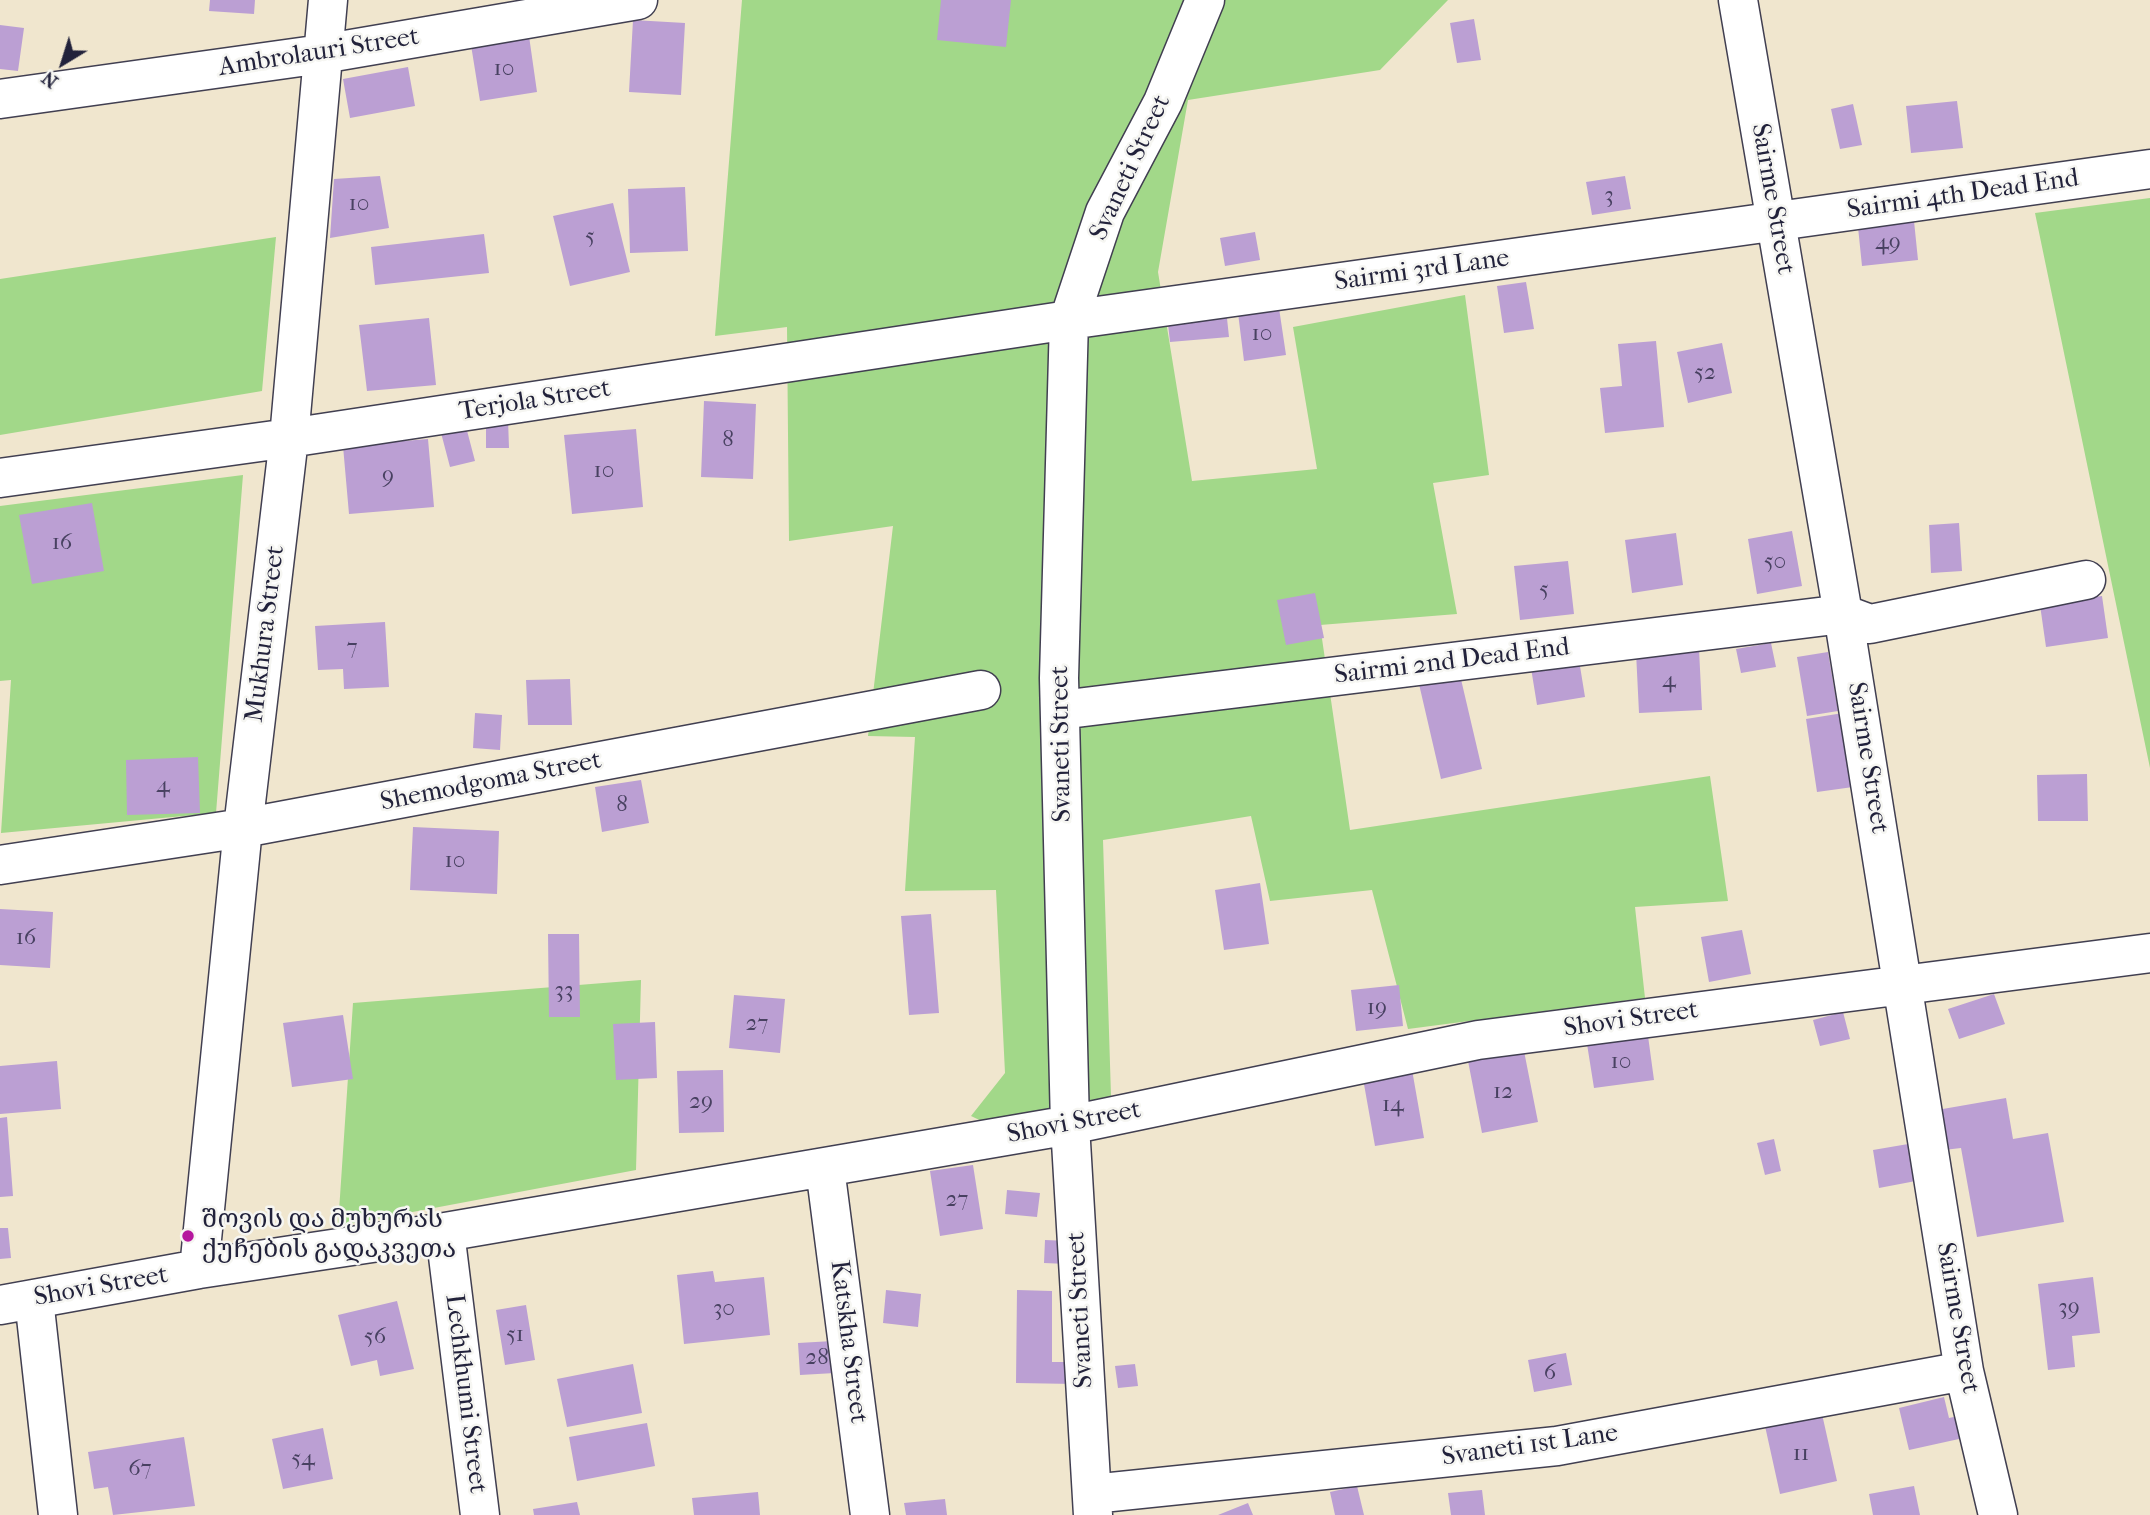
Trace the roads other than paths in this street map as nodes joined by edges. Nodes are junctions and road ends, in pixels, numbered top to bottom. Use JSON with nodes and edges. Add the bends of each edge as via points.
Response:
{"nodes":[{"id":1,"x":328,"y":0,"type":"edge"},
{"id":2,"x":638,"y":0,"type":"edge"},
{"id":3,"x":1205,"y":0,"type":"edge"},
{"id":4,"x":1738,"y":0,"type":"edge"},
{"id":5,"x":322,"y":54,"type":"junction"},
{"id":6,"x":0,"y":99,"type":"edge"},
{"id":7,"x":2150,"y":169,"type":"edge"},
{"id":8,"x":1775,"y":221,"type":"junction"},
{"id":9,"x":1069,"y":320,"type":"junction"},
{"id":10,"x":289,"y":438,"type":"junction"},
{"id":11,"x":0,"y":478,"type":"edge"},
{"id":12,"x":2086,"y":579,"type":"dead end"},
{"id":13,"x":1843,"y":614,"type":"junction"},
{"id":14,"x":981,"y":690,"type":"dead end"},
{"id":15,"x":1060,"y":710,"type":"junction"},
{"id":16,"x":243,"y":828,"type":"junction"},
{"id":17,"x":0,"y":865,"type":"edge"},
{"id":18,"x":2150,"y":953,"type":"edge"},
{"id":19,"x":1903,"y":983,"type":"junction"},
{"id":20,"x":1070,"y":1125,"type":"junction"},
{"id":21,"x":825,"y":1168,"type":"junction"},
{"id":22,"x":445,"y":1232,"type":"junction"},
{"id":23,"x":199,"y":1269,"type":"junction"},
{"id":24,"x":17,"y":1302,"type":"edge"},
{"id":25,"x":1964,"y":1371,"type":"junction"},
{"id":26,"x":1093,"y":1504,"type":"edge"},
{"id":27,"x":58,"y":1515,"type":"edge"},
{"id":28,"x":480,"y":1515,"type":"edge"},
{"id":29,"x":870,"y":1515,"type":"edge"},
{"id":30,"x":1998,"y":1515,"type":"edge"}],
"edges":[{"from":1,"to":5,"type":"street","name":"Mukhura Street"},
{"from":2,"to":5,"type":"street","name":"Ambrolauri Street"},
{"from":3,"to":9,"type":"street","name":"Svaneti Street","via":[[1163,102],[1105,212]]},
{"from":4,"to":8,"type":"street","name":"Sairme Street"},
{"from":5,"to":6,"type":"street","name":"Ambrolauri Street"},
{"from":5,"to":10,"type":"street","name":"Mukhura Street"},
{"from":7,"to":8,"type":"street","name":"Sairmi 4th Dead End"},
{"from":8,"to":9,"type":"street","name":"Sairmi 3rd Lane"},
{"from":8,"to":13,"type":"street","name":"Sairme Street"},
{"from":9,"to":10,"type":"street","name":"Terjola Street"},
{"from":9,"to":15,"type":"street","name":"Svaneti Street"},
{"from":10,"to":11,"type":"street","name":"Terjola Street"},
{"from":10,"to":16,"type":"street","name":"Mukhura Street"},
{"from":12,"to":13,"type":"street","via":[[1870,624]]},
{"from":13,"to":15,"type":"street","name":"Sairmi 2nd Dead End"},
{"from":13,"to":19,"type":"street","name":"Sairme Street"},
{"from":14,"to":16,"type":"street","name":"Shemodgoma Street"},
{"from":15,"to":20,"type":"street","name":"Svaneti Street"},
{"from":16,"to":17,"type":"street","name":"Shemodgoma Street"},
{"from":16,"to":23,"type":"street","name":"Mukhura Street"},
{"from":18,"to":19,"type":"street","name":"Shovi Street"},
{"from":19,"to":20,"type":"street","name":"Shovi Street","via":[[1478,1040]]},
{"from":19,"to":25,"type":"street","name":"Sairme Street"},
{"from":20,"to":21,"type":"street","name":"Shovi Street"},
{"from":20,"to":26,"type":"street","name":"Svaneti Street"},
{"from":21,"to":22,"type":"street","name":"Shovi Street"},
{"from":21,"to":29,"type":"street","name":"Katskha Street"},
{"from":22,"to":23,"type":"street","name":"Shovi Street"},
{"from":22,"to":28,"type":"street","name":"Lechkhumi Street"},
{"from":23,"to":24,"type":"street","name":"Shovi Street"},
{"from":24,"to":27,"type":"street"},
{"from":25,"to":26,"type":"street","name":"Svaneti 1st Lane","via":[[1557,1446]]},
{"from":25,"to":30,"type":"street","name":"Sairme Street"}]}
